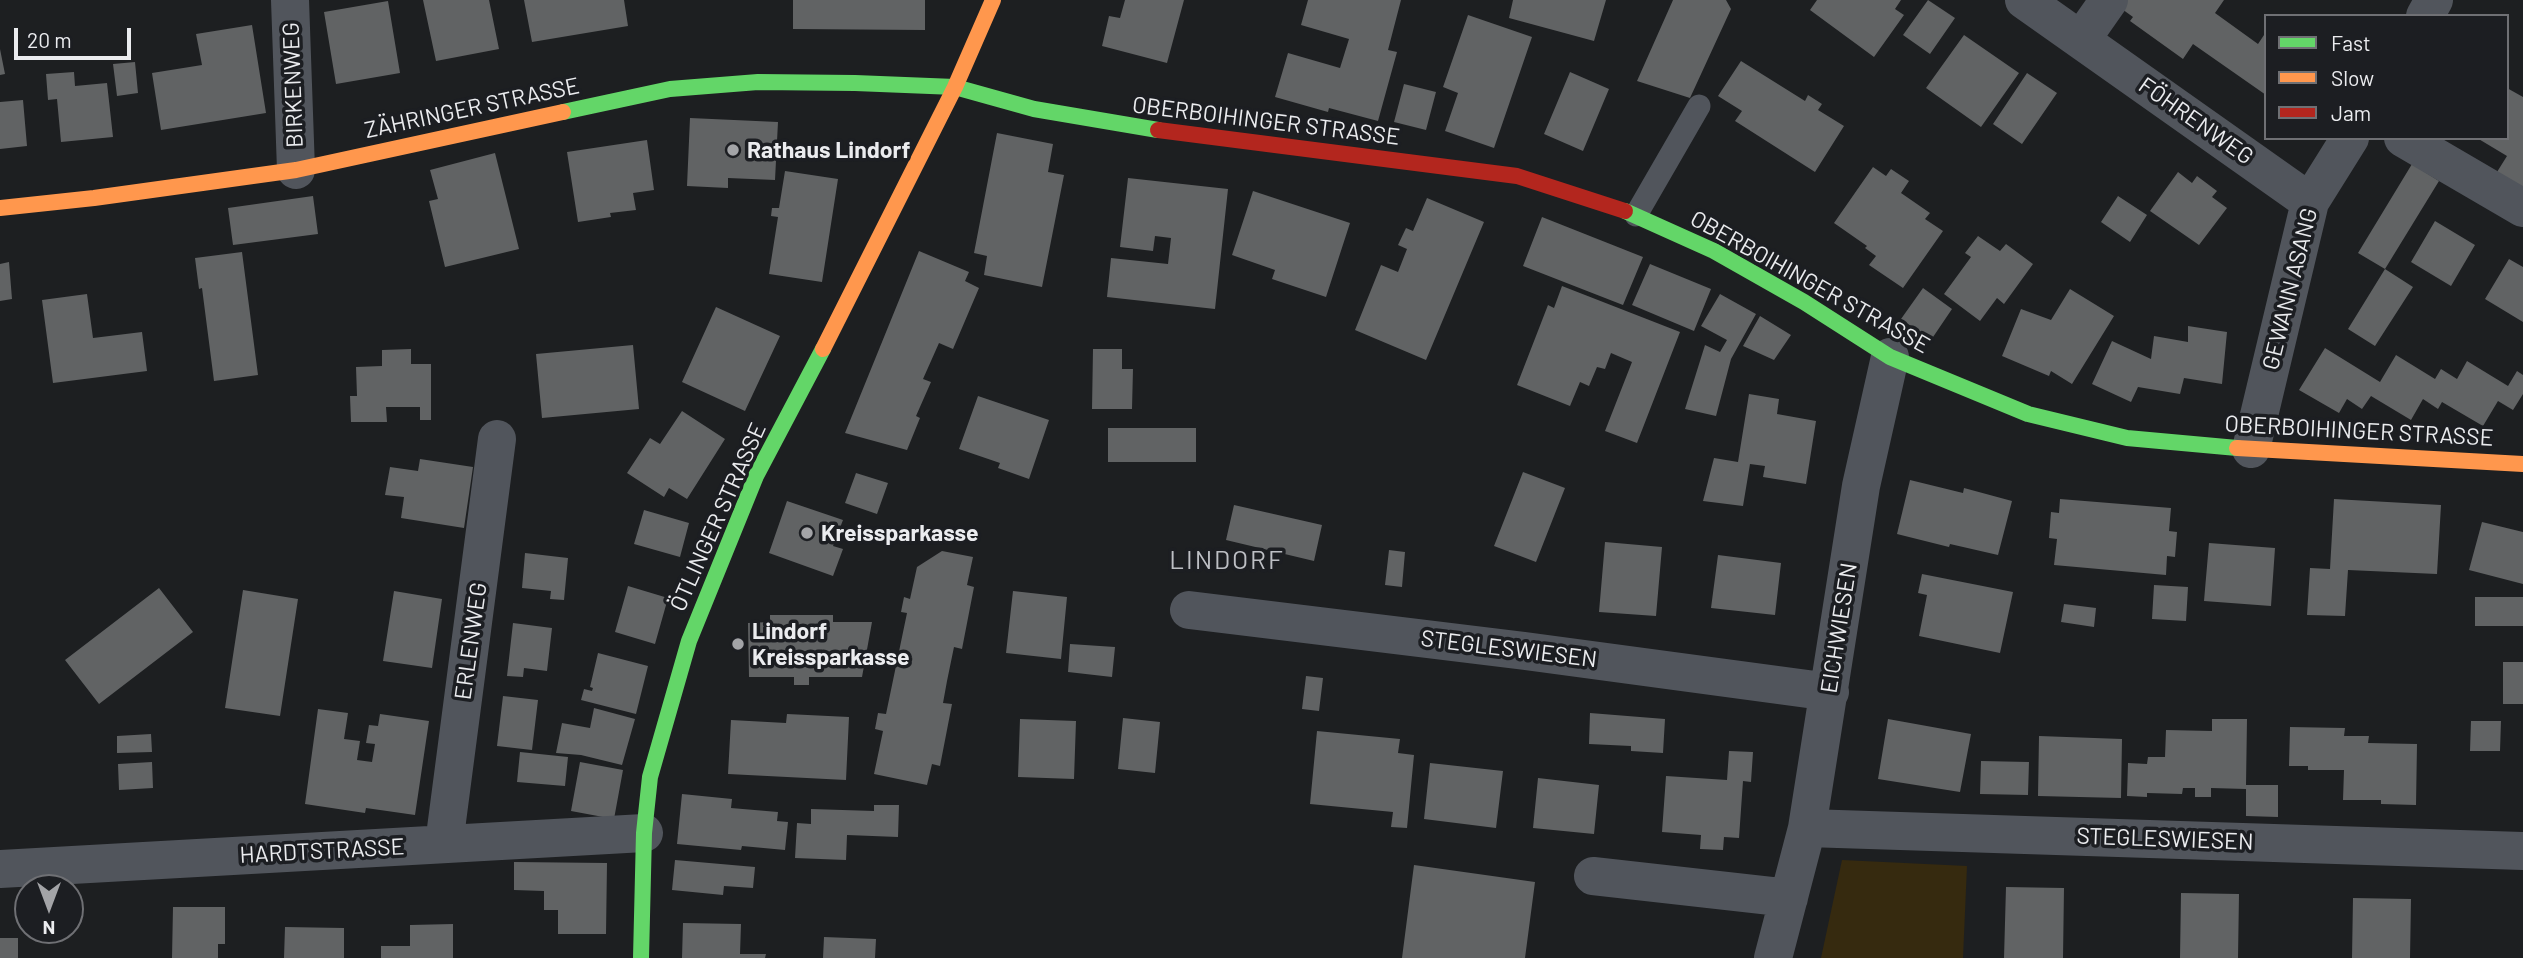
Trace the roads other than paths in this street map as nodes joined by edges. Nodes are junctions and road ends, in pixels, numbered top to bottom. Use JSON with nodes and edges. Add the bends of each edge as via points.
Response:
{"nodes":[{"id":1,"x":290,"y":0,"type":"edge"},
{"id":2,"x":993,"y":0,"type":"edge"},
{"id":3,"x":2024,"y":0,"type":"edge"},
{"id":4,"x":2109,"y":0,"type":"edge"},
{"id":5,"x":2081,"y":40,"type":"junction"},
{"id":6,"x":956,"y":88,"type":"junction"},
{"id":7,"x":1699,"y":106,"type":"dead end"},
{"id":8,"x":2349,"y":140,"type":"edge"},
{"id":9,"x":2406,"y":140,"type":"edge"},
{"id":10,"x":296,"y":170,"type":"junction"},
{"id":11,"x":2311,"y":202,"type":"junction"},
{"id":12,"x":0,"y":208,"type":"edge"},
{"id":13,"x":2523,"y":208,"type":"edge"},
{"id":14,"x":1636,"y":215,"type":"junction"},
{"id":15,"x":1890,"y":357,"type":"junction"},
{"id":16,"x":497,"y":439,"type":"dead end"},
{"id":17,"x":2251,"y":449,"type":"junction"},
{"id":18,"x":2523,"y":464,"type":"edge"},
{"id":19,"x":1189,"y":610,"type":"dead end"},
{"id":20,"x":1829,"y":692,"type":"junction"},
{"id":21,"x":1807,"y":828,"type":"junction"},
{"id":22,"x":644,"y":833,"type":"junction"},
{"id":23,"x":444,"y":844,"type":"junction"},
{"id":24,"x":2523,"y":851,"type":"edge"},
{"id":25,"x":0,"y":869,"type":"edge"},
{"id":26,"x":1593,"y":876,"type":"dead end"},
{"id":27,"x":1789,"y":898,"type":"junction"},
{"id":28,"x":641,"y":958,"type":"edge"},
{"id":29,"x":1773,"y":958,"type":"edge"}],
"edges":[{"from":1,"to":10,"type":"street","name":"BIRKENWEG"},
{"from":2,"to":6,"type":"street","name":"ÖTLINGER STRASSE"},
{"from":3,"to":5,"type":"street","name":"FÖHRENWEG"},
{"from":4,"to":5,"type":"street"},
{"from":5,"to":11,"type":"street","name":"FÖHRENWEG"},
{"from":6,"to":10,"type":"street","name":"ZÄHRINGER STRASSE","via":[[758,82],[670,89]]},
{"from":6,"to":14,"type":"street","name":"OBERBOIHINGER STRASSE","via":[[1117,125],[1517,176]]},
{"from":6,"to":22,"type":"street","name":"ÖTLINGER STRASSE","via":[[756,477],[689,641],[650,777]]},
{"from":7,"to":14,"type":"lane"},
{"from":8,"to":11,"type":"street","name":"GEWANN ASANG"},
{"from":9,"to":13,"type":"street"},
{"from":10,"to":12,"type":"street","name":"ZÄHRINGER STRASSE"},
{"from":11,"to":17,"type":"street","name":"GEWANN ASANG"},
{"from":14,"to":15,"type":"street","name":"OBERBOIHINGER STRASSE","via":[[1714,251]]},
{"from":15,"to":17,"type":"street","name":"OBERBOIHINGER STRASSE","via":[[2028,414],[2127,438]]},
{"from":15,"to":20,"type":"street","name":"EICHWIESEN","via":[[1861,486]]},
{"from":16,"to":23,"type":"street","name":"ERLENWEG"},
{"from":17,"to":18,"type":"street","name":"OBERBOIHINGER STRASSE"},
{"from":19,"to":20,"type":"street","name":"STEGLESWIESEN"},
{"from":20,"to":21,"type":"street","name":"EICHWIESEN"},
{"from":21,"to":24,"type":"street","name":"STEGLESWIESEN"},
{"from":21,"to":27,"type":"street","name":"EICHWIESEN"},
{"from":22,"to":23,"type":"street","name":"HARDTSTRASSE"},
{"from":22,"to":28,"type":"street","name":"ÖTLINGER STRASSE"},
{"from":23,"to":25,"type":"street","name":"HARDTSTRASSE"},
{"from":26,"to":27,"type":"street"},
{"from":27,"to":29,"type":"street","name":"EICHWIESEN"}]}
